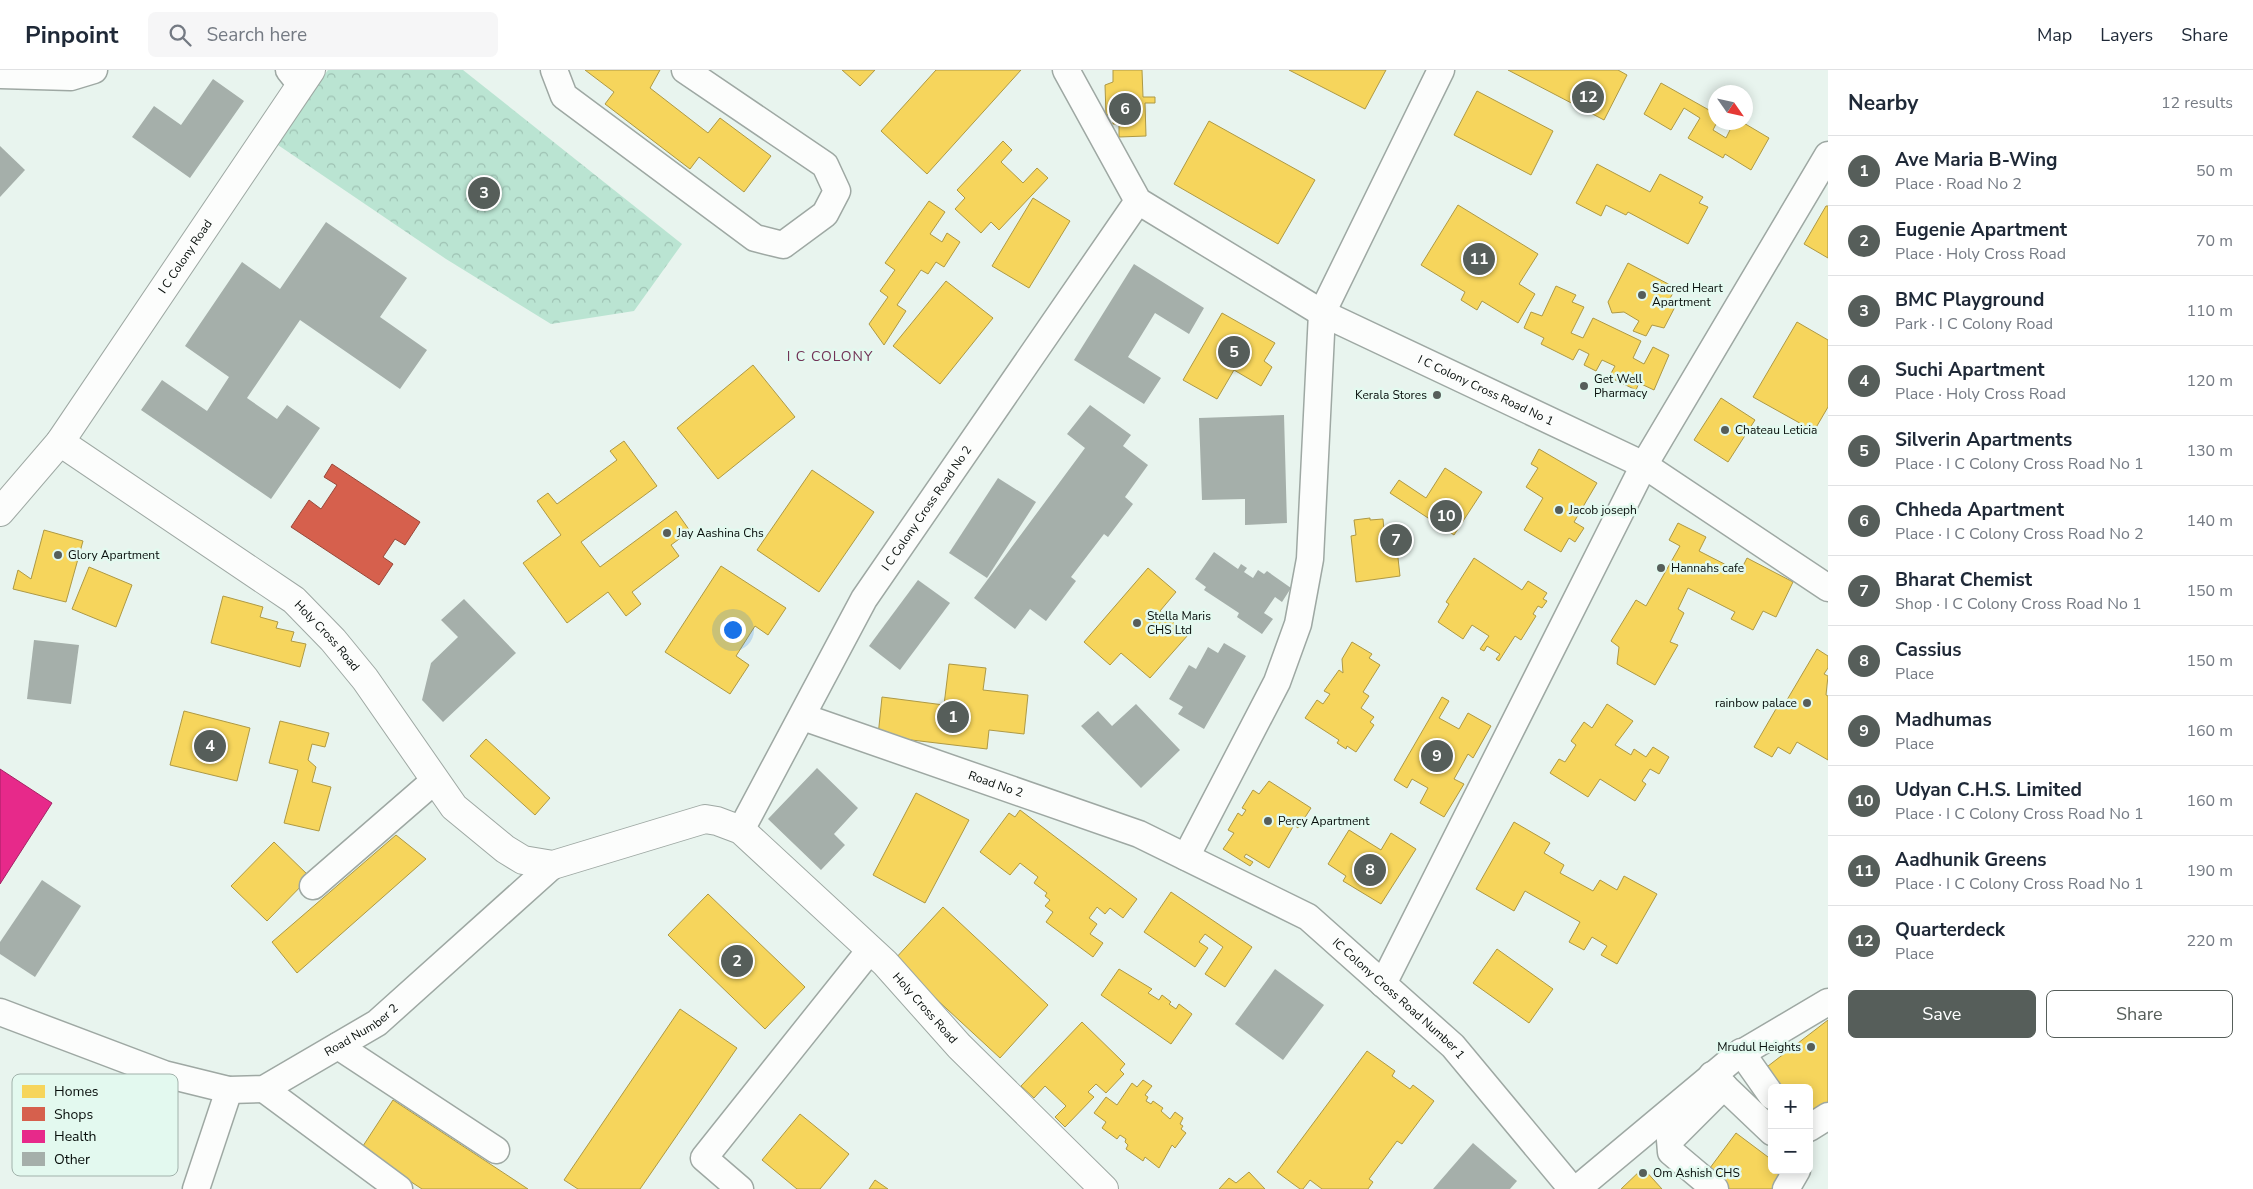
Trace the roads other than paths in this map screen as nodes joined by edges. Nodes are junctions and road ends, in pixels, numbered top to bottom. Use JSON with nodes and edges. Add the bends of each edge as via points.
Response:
{"nodes":[{"id":1,"x":94,"y":70,"type":"edge"},
{"id":2,"x":554,"y":70,"type":"edge"},
{"id":3,"x":685,"y":70,"type":"edge"},
{"id":4,"x":1066,"y":70,"type":"edge"},
{"id":5,"x":1441,"y":70,"type":"edge"},
{"id":6,"x":0,"y":75,"type":"edge"},
{"id":7,"x":300,"y":75,"type":"edge"},
{"id":8,"x":1828,"y":155,"type":"edge"},
{"id":9,"x":1138,"y":201,"type":"junction"},
{"id":10,"x":1322,"y":313,"type":"junction"},
{"id":11,"x":60,"y":442,"type":"junction"},
{"id":12,"x":1644,"y":465,"type":"junction"},
{"id":13,"x":0,"y":512,"type":"edge"},
{"id":14,"x":1828,"y":588,"type":"edge"},
{"id":15,"x":803,"y":717,"type":"junction"},
{"id":16,"x":434,"y":781,"type":"junction"},
{"id":17,"x":741,"y":830,"type":"junction"},
{"id":18,"x":1186,"y":857,"type":"junction"},
{"id":19,"x":553,"y":865,"type":"junction"},
{"id":20,"x":313,"y":886,"type":"dead end"},
{"id":21,"x":870,"y":950,"type":"junction"},
{"id":22,"x":1383,"y":984,"type":"junction"},
{"id":23,"x":1828,"y":1002,"type":"edge"},
{"id":24,"x":0,"y":1012,"type":"edge"},
{"id":25,"x":338,"y":1046,"type":"junction"},
{"id":26,"x":1741,"y":1052,"type":"junction"},
{"id":27,"x":164,"y":1074,"type":"edge"},
{"id":28,"x":178,"y":1077,"type":"edge"},
{"id":29,"x":1718,"y":1080,"type":"junction"},
{"id":30,"x":264,"y":1089,"type":"junction"},
{"id":31,"x":229,"y":1090,"type":"junction"},
{"id":32,"x":1768,"y":1090,"type":"edge"},
{"id":33,"x":1828,"y":1116,"type":"edge"},
{"id":34,"x":1813,"y":1125,"type":"edge"},
{"id":35,"x":1769,"y":1129,"type":"edge"},
{"id":36,"x":496,"y":1150,"type":"dead end"},
{"id":37,"x":1795,"y":1174,"type":"edge"},
{"id":38,"x":196,"y":1189,"type":"edge"},
{"id":39,"x":399,"y":1189,"type":"edge"},
{"id":40,"x":740,"y":1189,"type":"edge"},
{"id":41,"x":1104,"y":1189,"type":"edge"},
{"id":42,"x":1572,"y":1189,"type":"edge"},
{"id":43,"x":1577,"y":1189,"type":"edge"},
{"id":44,"x":1715,"y":1189,"type":"edge"},
{"id":45,"x":1786,"y":1189,"type":"edge"}],
"edges":[{"from":1,"to":6,"type":"street","via":[[71,77]]},
{"from":2,"to":3,"type":"street","via":[[564,96],[755,238],[783,245],[825,214],[837,191],[825,165]]},
{"from":4,"to":9,"type":"street"},
{"from":5,"to":10,"type":"street"},
{"from":7,"to":11,"type":"street","name":"I C Colony Road"},
{"from":8,"to":12,"type":"street"},
{"from":9,"to":10,"type":"street","name":"I C Colony Cross Road No 1"},
{"from":9,"to":15,"type":"street","name":"I C Colony Cross Road No 2","via":[[864,599]]},
{"from":10,"to":12,"type":"street","name":"I C Colony Cross Road No 1"},
{"from":10,"to":18,"type":"street","via":[[1310,559],[1298,624],[1277,682]]},
{"from":11,"to":13,"type":"street","name":"I C Colony Road"},
{"from":11,"to":16,"type":"street","name":"Holy Cross Road","via":[[294,600],[365,679]]},
{"from":12,"to":14,"type":"street","name":"I C Colony Cross Road No 1"},
{"from":12,"to":22,"type":"street"},
{"from":15,"to":17,"type":"street","name":"I C Colony Cross Road No 2"},
{"from":15,"to":18,"type":"street","name":"Road No 2","via":[[1139,834]]},
{"from":16,"to":19,"type":"street","name":"Holy Cross Road","via":[[454,807],[505,849],[523,860]]},
{"from":16,"to":20,"type":"street"},
{"from":17,"to":19,"type":"street","via":[[705,819]]},
{"from":17,"to":21,"type":"street","name":"Holy Cross Road"},
{"from":18,"to":22,"type":"street","name":"IC Colony Cross Road Number 1","via":[[1308,917]]},
{"from":19,"to":25,"type":"street","name":"Road Number 2","via":[[377,1023]]},
{"from":21,"to":40,"type":"street","via":[[704,1158]]},
{"from":21,"to":41,"type":"street","name":"Holy Cross Road","via":[[959,1046]]},
{"from":22,"to":42,"type":"street","name":"IC Colony Cross Road Number 1","via":[[1454,1046]]},
{"from":23,"to":26,"type":"street"},
{"from":24,"to":27,"type":"street","name":"Road Number 2"},
{"from":25,"to":30,"type":"street","name":"Road Number 2"},
{"from":25,"to":36,"type":"street"},
{"from":26,"to":29,"type":"street"},
{"from":26,"to":32,"type":"street"},
{"from":28,"to":31,"type":"street","name":"Road Number 2"},
{"from":29,"to":35,"type":"street"},
{"from":29,"to":43,"type":"street"},
{"from":29,"to":44,"type":"street","via":[[1670,1140],[1671,1152]]},
{"from":30,"to":31,"type":"street","name":"Road Number 2"},
{"from":30,"to":39,"type":"street"},
{"from":31,"to":38,"type":"street"},
{"from":33,"to":34,"type":"street"},
{"from":37,"to":45,"type":"street"}]}
